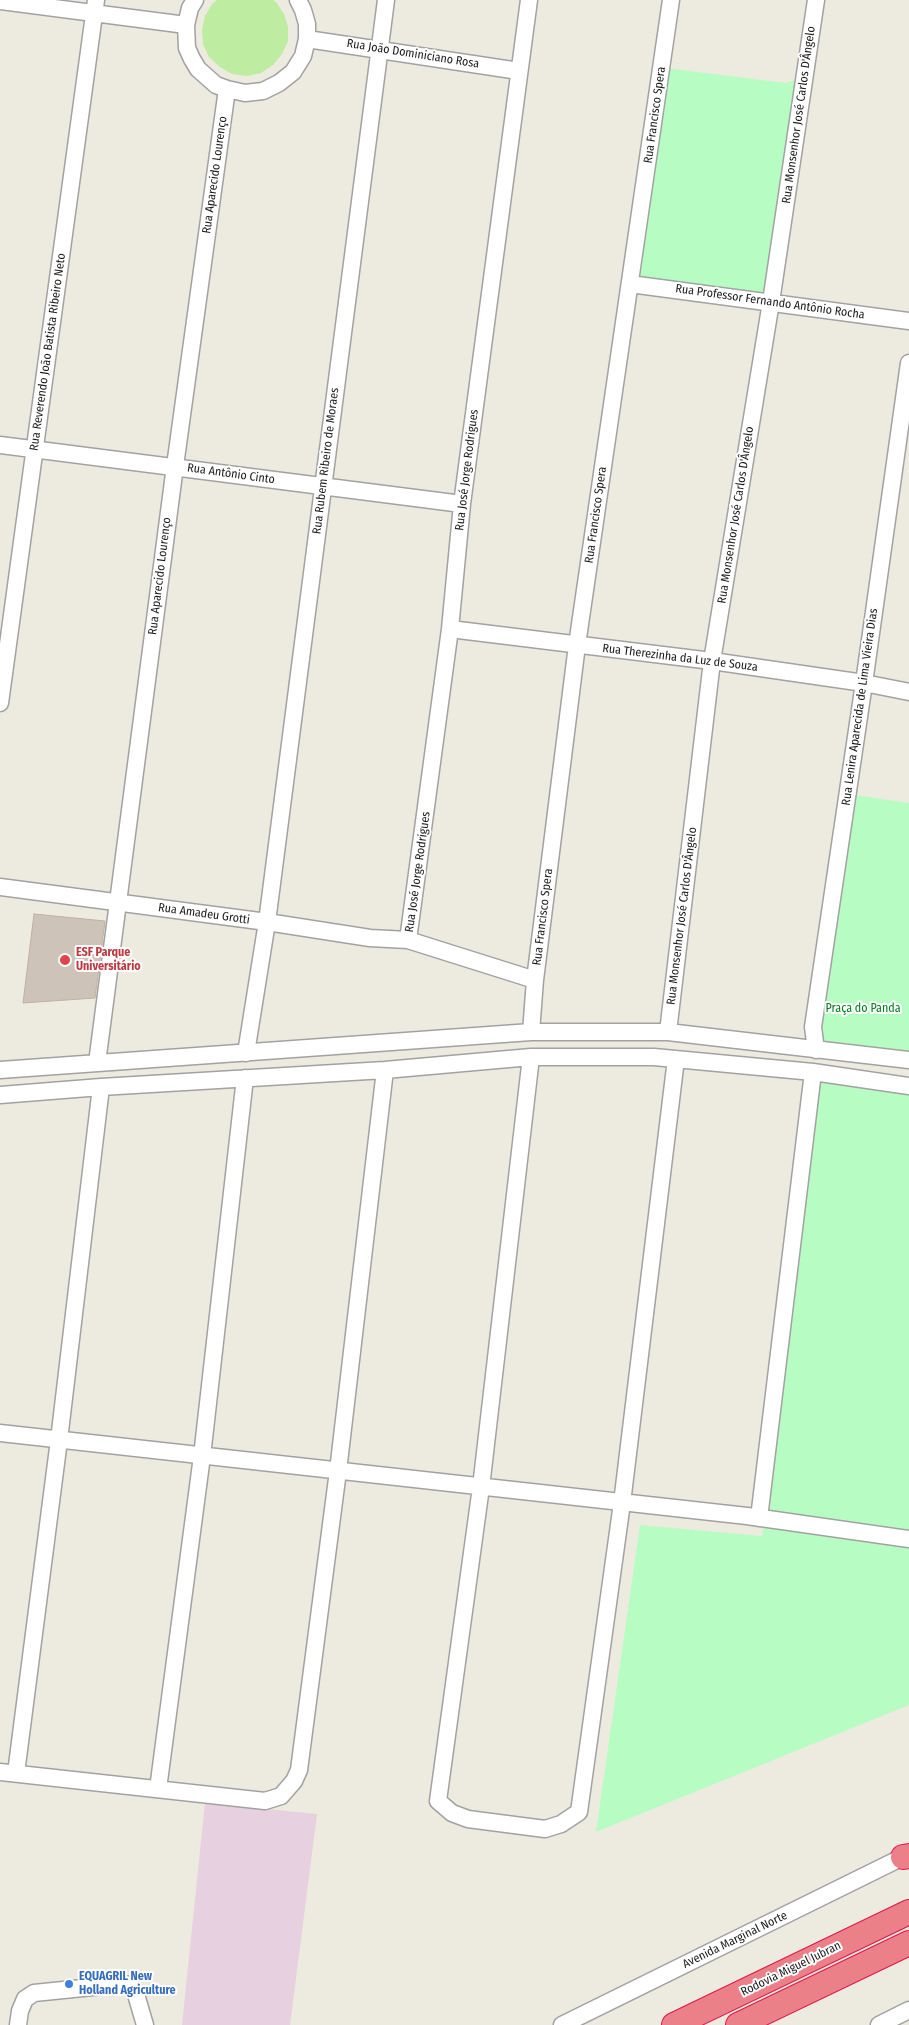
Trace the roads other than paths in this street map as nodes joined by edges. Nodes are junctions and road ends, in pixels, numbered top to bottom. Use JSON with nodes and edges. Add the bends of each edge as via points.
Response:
{"nodes":[{"id":1,"x":195,"y":0,"type":"edge"},
{"id":2,"x":298,"y":0,"type":"edge"},
{"id":3,"x":386,"y":0,"type":"edge"},
{"id":4,"x":529,"y":0,"type":"edge"},
{"id":5,"x":671,"y":0,"type":"edge"},
{"id":6,"x":816,"y":0,"type":"edge"},
{"id":7,"x":0,"y":1,"type":"edge"},
{"id":8,"x":95,"y":6,"type":"edge"},
{"id":9,"x":186,"y":25,"type":"junction"},
{"id":10,"x":307,"y":39,"type":"junction"},
{"id":11,"x":379,"y":49,"type":"junction"},
{"id":12,"x":519,"y":71,"type":"junction"},
{"id":13,"x":227,"y":89,"type":"junction"},
{"id":14,"x":630,"y":284,"type":"junction"},
{"id":15,"x":771,"y":302,"type":"junction"},
{"id":16,"x":909,"y":321,"type":"edge"},
{"id":17,"x":909,"y":364,"type":"edge"},
{"id":18,"x":0,"y":445,"type":"edge"},
{"id":19,"x":34,"y":450,"type":"junction"},
{"id":20,"x":175,"y":466,"type":"junction"},
{"id":21,"x":323,"y":486,"type":"junction"},
{"id":22,"x":462,"y":504,"type":"junction"},
{"id":23,"x":450,"y":629,"type":"junction"},
{"id":24,"x":577,"y":645,"type":"junction"},
{"id":25,"x":712,"y":661,"type":"junction"},
{"id":26,"x":864,"y":684,"type":"junction"},
{"id":27,"x":909,"y":692,"type":"edge"},
{"id":28,"x":0,"y":703,"type":"edge"},
{"id":29,"x":0,"y":887,"type":"edge"},
{"id":30,"x":118,"y":902,"type":"junction"},
{"id":31,"x":267,"y":922,"type":"junction"},
{"id":32,"x":408,"y":940,"type":"junction"},
{"id":33,"x":535,"y":980,"type":"junction"},
{"id":34,"x":531,"y":1032,"type":"junction"},
{"id":35,"x":668,"y":1032,"type":"junction"},
{"id":36,"x":816,"y":1050,"type":"junction"},
{"id":37,"x":246,"y":1053,"type":"junction"},
{"id":38,"x":531,"y":1058,"type":"junction"},
{"id":39,"x":676,"y":1059,"type":"junction"},
{"id":40,"x":909,"y":1060,"type":"edge"},
{"id":41,"x":97,"y":1063,"type":"junction"},
{"id":42,"x":0,"y":1070,"type":"edge"},
{"id":43,"x":384,"y":1070,"type":"junction"},
{"id":44,"x":813,"y":1072,"type":"junction"},
{"id":45,"x":245,"y":1078,"type":"junction"},
{"id":46,"x":101,"y":1086,"type":"junction"},
{"id":47,"x":909,"y":1086,"type":"edge"},
{"id":48,"x":0,"y":1095,"type":"edge"},
{"id":49,"x":0,"y":1434,"type":"edge"},
{"id":50,"x":59,"y":1440,"type":"junction"},
{"id":51,"x":202,"y":1456,"type":"junction"},
{"id":52,"x":338,"y":1471,"type":"junction"},
{"id":53,"x":482,"y":1487,"type":"junction"},
{"id":54,"x":622,"y":1503,"type":"junction"},
{"id":55,"x":759,"y":1518,"type":"junction"},
{"id":56,"x":909,"y":1538,"type":"edge"},
{"id":57,"x":8,"y":1773,"type":"edge"},
{"id":58,"x":158,"y":1789,"type":"junction"},
{"id":59,"x":907,"y":1856,"type":"edge"},
{"id":60,"x":909,"y":1912,"type":"edge"},
{"id":61,"x":909,"y":1943,"type":"edge"},
{"id":62,"x":873,"y":1961,"type":"junction"},
{"id":63,"x":909,"y":2010,"type":"edge"},
{"id":64,"x":18,"y":2025,"type":"edge"},
{"id":65,"x":145,"y":2025,"type":"edge"},
{"id":66,"x":562,"y":2025,"type":"edge"},
{"id":67,"x":674,"y":2025,"type":"edge"},
{"id":68,"x":738,"y":2025,"type":"edge"},
{"id":69,"x":770,"y":2025,"type":"edge"},
{"id":70,"x":879,"y":2025,"type":"edge"}],
"edges":[{"from":1,"to":9,"type":"street"},
{"from":2,"to":10,"type":"street","via":[[307,24]]},
{"from":3,"to":11,"type":"street","name":"Rua Rubem Ribeiro de Moraes"},
{"from":4,"to":12,"type":"street","name":"Rua José Jorge Rodrigues"},
{"from":5,"to":14,"type":"street","name":"Rua Francisco Spera"},
{"from":6,"to":15,"type":"street","name":"Rua Monsenhor José Carlos D'Ângelo"},
{"from":7,"to":8,"type":"street"},
{"from":8,"to":9,"type":"street"},
{"from":8,"to":19,"type":"street","name":"Rua Reverendo João Batista Ribeiro Neto"},
{"from":9,"to":13,"type":"street","via":[[187,48],[192,59],[206,78]]},
{"from":10,"to":11,"type":"street","name":"Rua João Dominiciano Rosa"},
{"from":10,"to":13,"type":"street","via":[[298,64],[279,84],[263,91],[245,93]]},
{"from":11,"to":12,"type":"street","name":"Rua João Dominiciano Rosa"},
{"from":11,"to":21,"type":"street","name":"Rua Rubem Ribeiro de Moraes"},
{"from":12,"to":22,"type":"street","name":"Rua José Jorge Rodrigues"},
{"from":13,"to":20,"type":"street","name":"Rua Aparecido Lourenço"},
{"from":14,"to":15,"type":"street","name":"Rua Professor Fernando Antônio Rocha"},
{"from":14,"to":24,"type":"street","name":"Rua Francisco Spera"},
{"from":15,"to":16,"type":"street","name":"Rua Professor Fernando Antônio Rocha"},
{"from":15,"to":25,"type":"street","name":"Rua Monsenhor José Carlos D'Ângelo"},
{"from":17,"to":26,"type":"street","name":"Rua Lenira Aparecida de Lima Vieira Dias"},
{"from":18,"to":19,"type":"street","name":"Rua Antônio Cinto"},
{"from":19,"to":20,"type":"street","name":"Rua Antônio Cinto"},
{"from":19,"to":28,"type":"street","name":"Rua Reverendo João Batista Ribeiro Neto"},
{"from":20,"to":21,"type":"street","name":"Rua Antônio Cinto"},
{"from":20,"to":30,"type":"street","name":"Rua Aparecido Lourenço"},
{"from":21,"to":22,"type":"street","name":"Rua Antônio Cinto"},
{"from":21,"to":31,"type":"street","name":"Rua Rubem Ribeiro de Moraes"},
{"from":22,"to":23,"type":"street","name":"Rua José Jorge Rodrigues"},
{"from":23,"to":24,"type":"street","name":"Rua Therezinha da Luz de Souza"},
{"from":23,"to":32,"type":"street","name":"Rua José Jorge Rodrigues"},
{"from":24,"to":25,"type":"street","name":"Rua Therezinha da Luz de Souza"},
{"from":24,"to":33,"type":"street","name":"Rua Francisco Spera"},
{"from":25,"to":26,"type":"street","name":"Rua Therezinha da Luz de Souza"},
{"from":25,"to":35,"type":"street","name":"Rua Monsenhor José Carlos D'Ângelo"},
{"from":26,"to":27,"type":"street","name":"Rua Therezinha da Luz de Souza"},
{"from":26,"to":36,"type":"street","name":"Rua Lenira Aparecida de Lima Vieira Dias","via":[[813,1027]]},
{"from":29,"to":30,"type":"street","name":"Rua Amadeu Grotti"},
{"from":30,"to":31,"type":"street","name":"Rua Amadeu Grotti"},
{"from":30,"to":41,"type":"street","name":"Rua Aparecido Lourenço"},
{"from":31,"to":32,"type":"street","name":"Rua Amadeu Grotti","via":[[370,938]]},
{"from":31,"to":37,"type":"street","name":"Rua Rubem Ribeiro de Moraes"},
{"from":32,"to":33,"type":"street","name":"Rua Amadeu Grotti"},
{"from":33,"to":34,"type":"street","name":"Rua Francisco Spera"},
{"from":34,"to":35,"type":"street"},
{"from":34,"to":37,"type":"street"},
{"from":34,"to":38,"type":"street","via":[[539,1035],[543,1043],[542,1051]]},
{"from":35,"to":36,"type":"street"},
{"from":36,"to":40,"type":"street"},
{"from":36,"to":44,"type":"street","name":"Rua Lenira Aparecida de Lima Vieira Dias","via":[[823,1053],[825,1060],[821,1070]]},
{"from":37,"to":41,"type":"street"},
{"from":37,"to":45,"type":"street","via":[[236,1058],[233,1068],[235,1073]]},
{"from":38,"to":39,"type":"street"},
{"from":38,"to":43,"type":"street"},
{"from":38,"to":53,"type":"street"},
{"from":39,"to":44,"type":"street"},
{"from":39,"to":54,"type":"street"},
{"from":41,"to":42,"type":"street"},
{"from":43,"to":45,"type":"street"},
{"from":43,"to":52,"type":"street"},
{"from":44,"to":47,"type":"street"},
{"from":44,"to":55,"type":"street"},
{"from":45,"to":46,"type":"street"},
{"from":45,"to":51,"type":"street"},
{"from":46,"to":48,"type":"street"},
{"from":46,"to":50,"type":"street"},
{"from":49,"to":50,"type":"street"},
{"from":50,"to":51,"type":"street"},
{"from":50,"to":57,"type":"street"},
{"from":51,"to":52,"type":"street"},
{"from":51,"to":58,"type":"street"},
{"from":52,"to":53,"type":"street"},
{"from":52,"to":58,"type":"street","via":[[299,1770],[294,1781],[281,1796],[265,1801]]},
{"from":53,"to":54,"type":"street"},
{"from":53,"to":54,"type":"street","via":[[438,1801],[452,1813],[468,1819],[545,1829],[561,1824],[578,1812]]},
{"from":54,"to":55,"type":"street"},
{"from":55,"to":56,"type":"street"},
{"from":57,"to":58,"type":"street"},
{"from":59,"to":66,"type":"street","name":"Avenida Marginal Norte"},
{"from":60,"to":67,"type":"highway","name":"Rodovia Miguel Jubran"},
{"from":61,"to":62,"type":"highway"},
{"from":62,"to":68,"type":"highway"},
{"from":62,"to":69,"type":"highway"},
{"from":63,"to":70,"type":"street"},
{"from":64,"to":65,"type":"street","via":[[25,1999],[34,1993],[122,1984],[135,1991]]}]}
